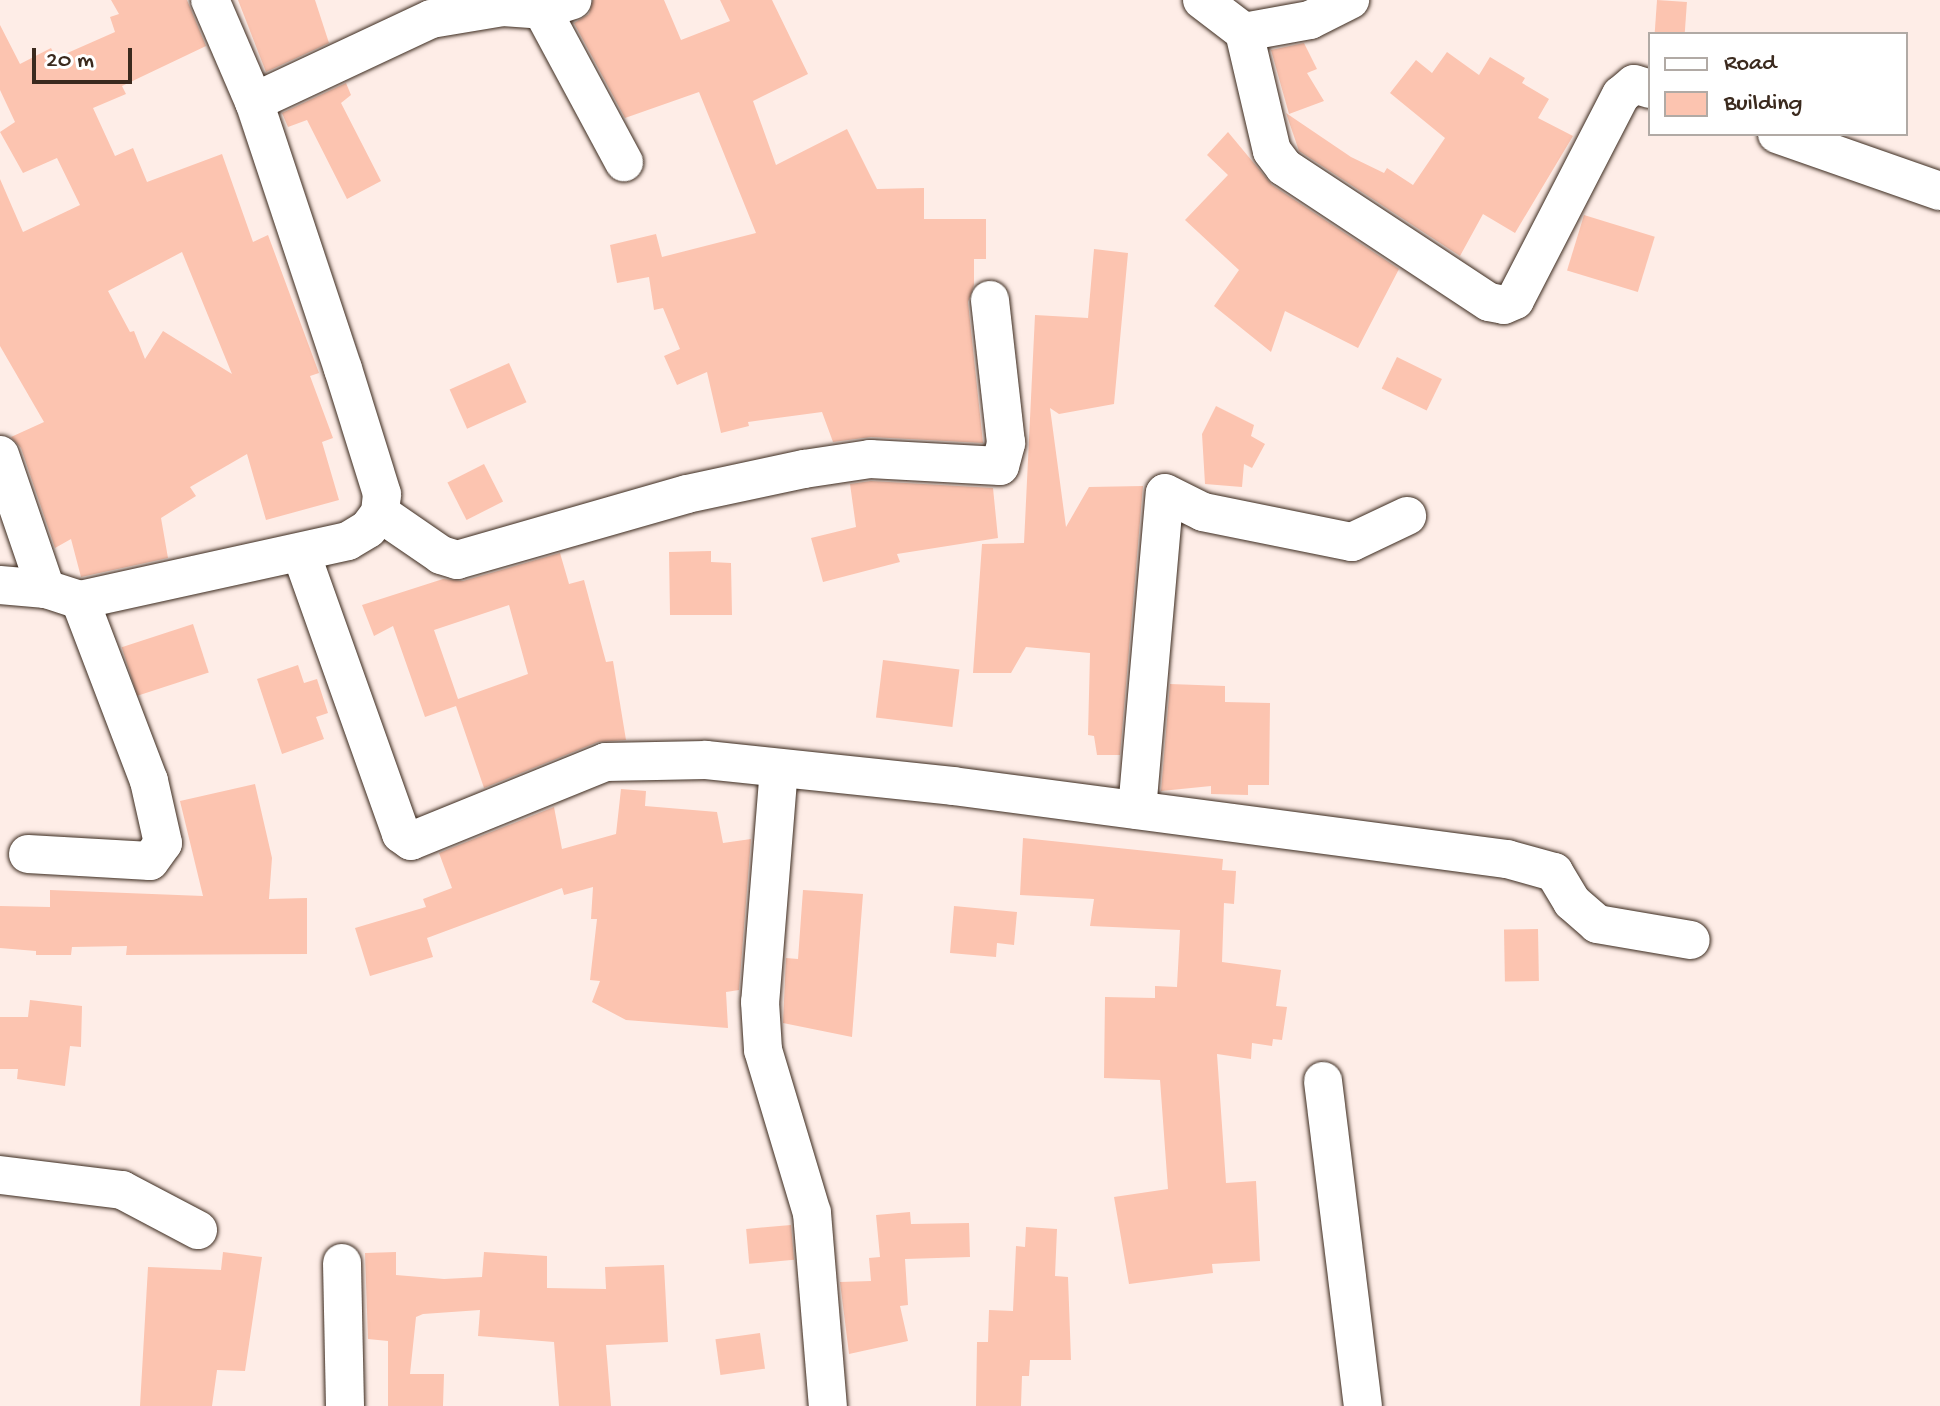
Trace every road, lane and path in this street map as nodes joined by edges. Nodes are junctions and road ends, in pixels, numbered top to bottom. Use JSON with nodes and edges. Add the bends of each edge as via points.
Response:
{"nodes":[{"id":1,"x":210,"y":0,"type":"edge"},
{"id":2,"x":1202,"y":0,"type":"edge"},
{"id":3,"x":1350,"y":0,"type":"edge"},
{"id":4,"x":557,"y":5,"type":"edge"},
{"id":5,"x":1244,"y":32,"type":"junction"},
{"id":6,"x":1648,"y":88,"type":"edge"},
{"id":7,"x":254,"y":102,"type":"junction"},
{"id":8,"x":1783,"y":136,"type":"edge"},
{"id":9,"x":624,"y":162,"type":"dead end"},
{"id":10,"x":1940,"y":191,"type":"edge"},
{"id":11,"x":990,"y":300,"type":"dead end"},
{"id":12,"x":0,"y":455,"type":"edge"},
{"id":13,"x":380,"y":513,"type":"junction"},
{"id":14,"x":1407,"y":516,"type":"dead end"},
{"id":15,"x":301,"y":553,"type":"junction"},
{"id":16,"x":0,"y":585,"type":"edge"},
{"id":17,"x":63,"y":595,"type":"junction"},
{"id":18,"x":779,"y":768,"type":"junction"},
{"id":19,"x":1137,"y":810,"type":"junction"},
{"id":20,"x":28,"y":854,"type":"dead end"},
{"id":21,"x":1691,"y":940,"type":"dead end"},
{"id":22,"x":1323,"y":1081,"type":"dead end"},
{"id":23,"x":0,"y":1175,"type":"edge"},
{"id":24,"x":198,"y":1230,"type":"dead end"},
{"id":25,"x":342,"y":1263,"type":"dead end"},
{"id":26,"x":345,"y":1406,"type":"edge"},
{"id":27,"x":828,"y":1406,"type":"edge"},
{"id":28,"x":1363,"y":1406,"type":"edge"}],
"edges":[{"from":1,"to":7,"type":"street"},
{"from":2,"to":5,"type":"street"},
{"from":3,"to":5,"type":"street","via":[[1310,20]]},
{"from":4,"to":7,"type":"street","via":[[431,19]]},
{"from":4,"to":9,"type":"street"},
{"from":5,"to":6,"type":"street","via":[[1272,151],[1284,167],[1489,302],[1504,305],[1515,300],[1621,95],[1634,84]]},
{"from":7,"to":13,"type":"street","via":[[378,480]]},
{"from":8,"to":10,"type":"street"},
{"from":11,"to":13,"type":"street","via":[[1006,443],[1000,466],[870,459],[804,469],[687,494],[457,560],[441,555]]},
{"from":12,"to":17,"type":"street"},
{"from":13,"to":15,"type":"street","via":[[368,529],[348,541]]},
{"from":14,"to":19,"type":"street","via":[[1352,542],[1203,512],[1165,493]]},
{"from":15,"to":17,"type":"street"},
{"from":15,"to":18,"type":"street","via":[[401,834],[411,841],[606,762],[706,760]]},
{"from":16,"to":17,"type":"street"},
{"from":17,"to":20,"type":"street","via":[[149,781],[163,843],[150,861]]},
{"from":18,"to":19,"type":"street"},
{"from":18,"to":27,"type":"street","via":[[760,1002],[763,1050],[812,1213]]},
{"from":19,"to":21,"type":"street","via":[[1507,859],[1554,872],[1572,902],[1597,924]]},
{"from":22,"to":28,"type":"street"},
{"from":23,"to":24,"type":"street","via":[[122,1190]]},
{"from":25,"to":26,"type":"street"}]}
